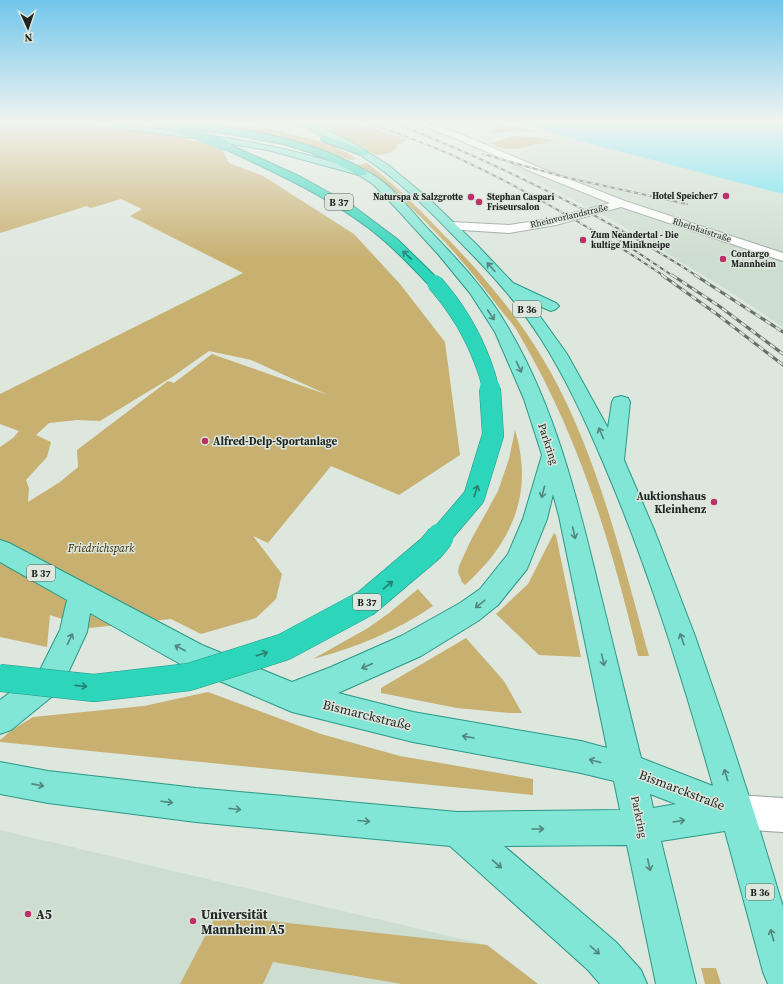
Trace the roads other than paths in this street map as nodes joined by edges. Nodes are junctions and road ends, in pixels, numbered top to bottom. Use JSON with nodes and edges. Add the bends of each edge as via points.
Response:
{"nodes":[{"id":1,"x":270,"y":167,"type":"edge"},
{"id":2,"x":350,"y":167,"type":"edge"},
{"id":3,"x":383,"y":167,"type":"edge"},
{"id":4,"x":530,"y":167,"type":"edge"},
{"id":5,"x":621,"y":203,"type":"junction"},
{"id":6,"x":451,"y":226,"type":"junction"},
{"id":7,"x":509,"y":230,"type":"junction"},
{"id":8,"x":472,"y":248,"type":"junction"},
{"id":9,"x":783,"y":257,"type":"edge"},
{"id":10,"x":505,"y":283,"type":"junction"},
{"id":11,"x":551,"y":306,"type":"dead end"},
{"id":12,"x":620,"y":402,"type":"dead end"},
{"id":13,"x":552,"y":455,"type":"junction"},
{"id":14,"x":613,"y":461,"type":"junction"},
{"id":15,"x":0,"y":550,"type":"edge"},
{"id":16,"x":81,"y":595,"type":"junction"},
{"id":17,"x":0,"y":678,"type":"edge"},
{"id":18,"x":292,"y":697,"type":"junction"},
{"id":19,"x":0,"y":718,"type":"edge"},
{"id":20,"x":628,"y":769,"type":"junction"},
{"id":21,"x":0,"y":778,"type":"edge"},
{"id":22,"x":737,"y":812,"type":"junction"},
{"id":23,"x":783,"y":815,"type":"edge"},
{"id":24,"x":641,"y":827,"type":"junction"},
{"id":25,"x":457,"y":829,"type":"junction"},
{"id":26,"x":783,"y":972,"type":"edge"},
{"id":27,"x":627,"y":984,"type":"edge"},
{"id":28,"x":676,"y":984,"type":"edge"}],
"edges":[{"from":17,"to":1,"type":"highway","number":"B 37","one_way":true,"bridge":true,"via":[[94,688],[189,677],[284,647],[366,603],[431,548],[474,497],[493,435],[490,382],[475,341],[450,300],[402,250],[366,220],[340,203]]},
{"from":2,"to":13,"type":"main road","name":"Parkring","one_way":true,"via":[[381,188],[446,254],[472,286],[503,332],[528,386]]},
{"from":3,"to":6,"type":"main road","number":"B 36","via":[[404,182]]},
{"from":4,"to":5,"type":"street","name":"Rheinvorlandstraße"},
{"from":5,"to":7,"type":"street","name":"Rheinvorlandstraße"},
{"from":5,"to":9,"type":"street","name":"Rheinkaistraße"},
{"from":6,"to":7,"type":"street","name":"Rheinvorlandstraße"},
{"from":6,"to":8,"type":"main road","number":"B 36"},
{"from":7,"to":8,"type":"street","name":"Rheinvorlandstraße"},
{"from":10,"to":8,"type":"main road","number":"B 36","one_way":true},
{"from":10,"to":11,"type":"main road"},
{"from":14,"to":10,"type":"main road","number":"B 36","one_way":true,"via":[[594,417],[558,352],[523,303]]},
{"from":12,"to":14,"type":"main road"},
{"from":13,"to":18,"type":"main road","one_way":true,"via":[[535,520],[518,561],[489,597],[470,612],[411,646]]},
{"from":13,"to":20,"type":"main road","name":"Parkring","one_way":true,"via":[[570,516]]},
{"from":22,"to":14,"type":"main road","number":"B 36","one_way":true,"via":[[666,591]]},
{"from":15,"to":16,"type":"main road","name":"Bismarckstraße","number":"B 37"},
{"from":18,"to":16,"type":"main road","name":"Bismarckstraße","number":"B 37","one_way":true,"via":[[192,655]]},
{"from":19,"to":16,"type":"main road","one_way":true,"via":[[50,680],[73,632]]},
{"from":20,"to":18,"type":"main road","name":"Bismarckstraße","one_way":true,"via":[[581,757],[413,727]]},
{"from":20,"to":22,"type":"main road","name":"Bismarckstraße"},
{"from":20,"to":24,"type":"main road","name":"Parkring"},
{"from":21,"to":25,"type":"main road","name":"Bismarckstraße","one_way":true,"via":[[48,787],[196,805]]},
{"from":22,"to":23,"type":"street"},
{"from":24,"to":22,"type":"main road","name":"Bismarckstraße","one_way":true},
{"from":26,"to":22,"type":"main road","number":"B 36","one_way":true},
{"from":25,"to":24,"type":"main road","name":"Bismarckstraße","one_way":true},
{"from":24,"to":28,"type":"main road","name":"Parkring","one_way":true},
{"from":25,"to":27,"type":"main road","one_way":true,"via":[[602,956]]}]}
